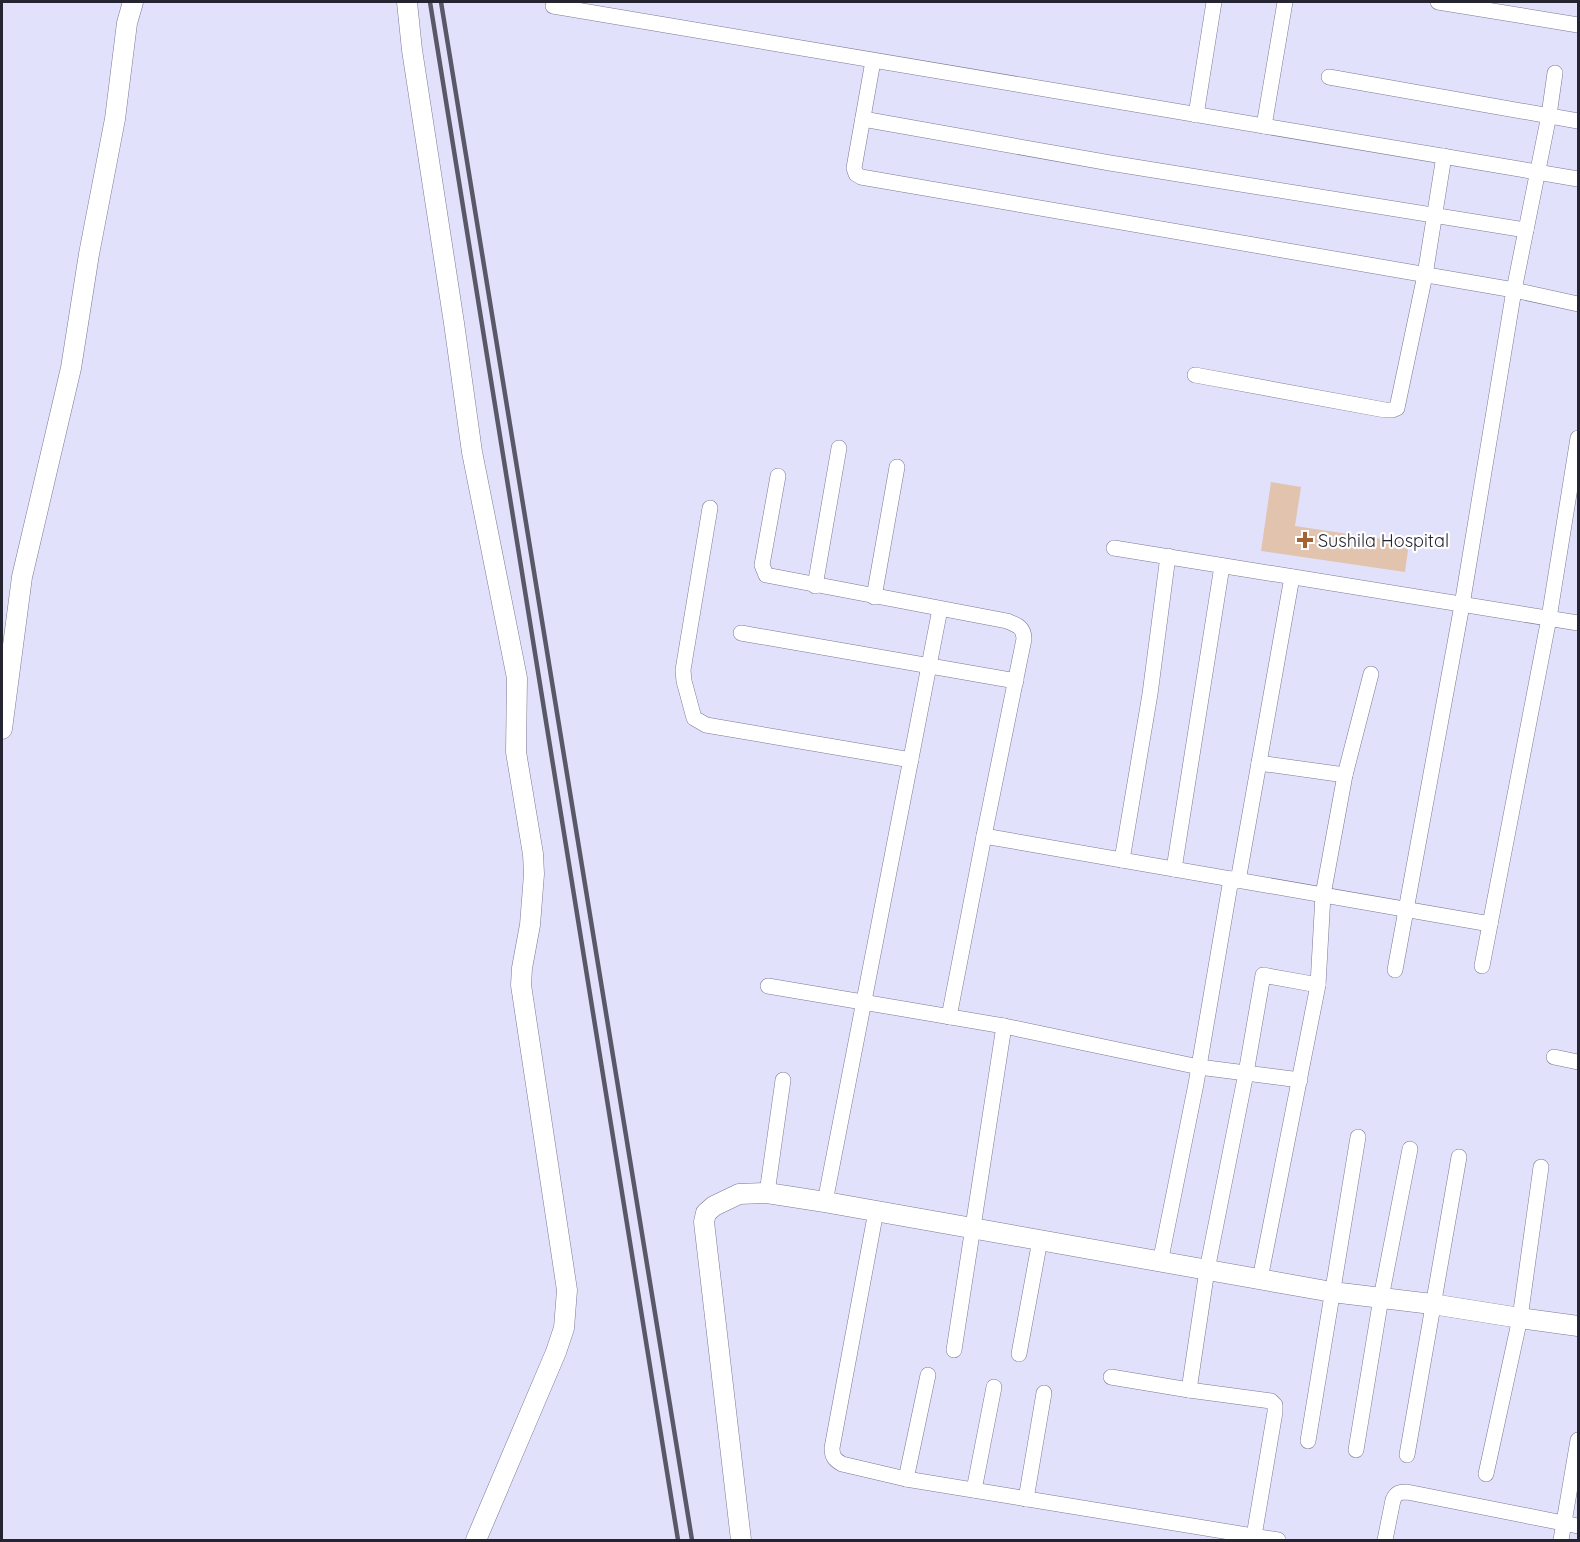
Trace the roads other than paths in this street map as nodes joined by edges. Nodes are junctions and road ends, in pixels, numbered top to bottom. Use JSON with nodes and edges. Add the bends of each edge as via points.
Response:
{"nodes":[{"id":1,"x":133,"y":2,"type":"edge"},
{"id":2,"x":407,"y":2,"type":"edge"},
{"id":3,"x":1214,"y":2,"type":"edge"},
{"id":4,"x":1285,"y":2,"type":"edge"},
{"id":5,"x":1438,"y":2,"type":"edge"},
{"id":6,"x":553,"y":6,"type":"dead end"},
{"id":7,"x":1578,"y":25,"type":"edge"},
{"id":8,"x":873,"y":61,"type":"junction"},
{"id":9,"x":1556,"y":73,"type":"dead end"},
{"id":10,"x":1329,"y":77,"type":"dead end"},
{"id":11,"x":1196,"y":115,"type":"junction"},
{"id":12,"x":1549,"y":115,"type":"junction"},
{"id":13,"x":863,"y":119,"type":"junction"},
{"id":14,"x":1578,"y":120,"type":"edge"},
{"id":15,"x":1264,"y":126,"type":"junction"},
{"id":16,"x":1444,"y":156,"type":"junction"},
{"id":17,"x":1537,"y":171,"type":"junction"},
{"id":18,"x":1578,"y":179,"type":"edge"},
{"id":19,"x":1434,"y":216,"type":"junction"},
{"id":20,"x":1526,"y":230,"type":"junction"},
{"id":21,"x":1425,"y":275,"type":"junction"},
{"id":22,"x":1514,"y":290,"type":"junction"},
{"id":23,"x":1578,"y":304,"type":"edge"},
{"id":24,"x":1195,"y":375,"type":"dead end"},
{"id":25,"x":1578,"y":438,"type":"edge"},
{"id":26,"x":839,"y":448,"type":"dead end"},
{"id":27,"x":897,"y":467,"type":"dead end"},
{"id":28,"x":778,"y":476,"type":"dead end"},
{"id":29,"x":710,"y":508,"type":"dead end"},
{"id":30,"x":1114,"y":548,"type":"dead end"},
{"id":31,"x":1168,"y":556,"type":"junction"},
{"id":32,"x":1222,"y":566,"type":"junction"},
{"id":33,"x":1292,"y":577,"type":"junction"},
{"id":34,"x":815,"y":585,"type":"junction"},
{"id":35,"x":874,"y":597,"type":"junction"},
{"id":36,"x":1462,"y":605,"type":"junction"},
{"id":37,"x":940,"y":609,"type":"junction"},
{"id":38,"x":1549,"y":618,"type":"junction"},
{"id":39,"x":1578,"y":623,"type":"edge"},
{"id":40,"x":741,"y":633,"type":"dead end"},
{"id":41,"x":930,"y":666,"type":"junction"},
{"id":42,"x":1371,"y":674,"type":"dead end"},
{"id":43,"x":1016,"y":681,"type":"junction"},
{"id":44,"x":2,"y":729,"type":"edge"},
{"id":45,"x":912,"y":760,"type":"junction"},
{"id":46,"x":1259,"y":763,"type":"junction"},
{"id":47,"x":1345,"y":775,"type":"junction"},
{"id":48,"x":984,"y":836,"type":"junction"},
{"id":49,"x":1122,"y":860,"type":"junction"},
{"id":50,"x":1174,"y":869,"type":"junction"},
{"id":51,"x":1235,"y":880,"type":"junction"},
{"id":52,"x":1323,"y":895,"type":"junction"},
{"id":53,"x":1406,"y":909,"type":"junction"},
{"id":54,"x":1490,"y":924,"type":"junction"},
{"id":55,"x":1482,"y":966,"type":"dead end"},
{"id":56,"x":1395,"y":970,"type":"dead end"},
{"id":57,"x":1318,"y":985,"type":"junction"},
{"id":58,"x":768,"y":986,"type":"dead end"},
{"id":59,"x":864,"y":1003,"type":"junction"},
{"id":60,"x":949,"y":1017,"type":"junction"},
{"id":61,"x":1004,"y":1026,"type":"junction"},
{"id":62,"x":1554,"y":1057,"type":"dead end"},
{"id":63,"x":1578,"y":1062,"type":"edge"},
{"id":64,"x":1199,"y":1067,"type":"junction"},
{"id":65,"x":1246,"y":1073,"type":"junction"},
{"id":66,"x":783,"y":1080,"type":"dead end"},
{"id":67,"x":1300,"y":1080,"type":"junction"},
{"id":68,"x":1358,"y":1137,"type":"dead end"},
{"id":69,"x":1410,"y":1149,"type":"dead end"},
{"id":70,"x":1459,"y":1157,"type":"dead end"},
{"id":71,"x":1541,"y":1167,"type":"dead end"},
{"id":72,"x":767,"y":1193,"type":"junction"},
{"id":73,"x":825,"y":1202,"type":"junction"},
{"id":74,"x":876,"y":1211,"type":"junction"},
{"id":75,"x":974,"y":1227,"type":"junction"},
{"id":76,"x":1040,"y":1240,"type":"junction"},
{"id":77,"x":1160,"y":1263,"type":"junction"},
{"id":78,"x":1207,"y":1270,"type":"junction"},
{"id":79,"x":1260,"y":1279,"type":"junction"},
{"id":80,"x":1332,"y":1292,"type":"junction"},
{"id":81,"x":1381,"y":1298,"type":"junction"},
{"id":82,"x":1432,"y":1304,"type":"junction"},
{"id":83,"x":1520,"y":1318,"type":"junction"},
{"id":84,"x":1578,"y":1326,"type":"edge"},
{"id":85,"x":954,"y":1350,"type":"dead end"},
{"id":86,"x":1019,"y":1353,"type":"dead end"},
{"id":87,"x":928,"y":1375,"type":"dead end"},
{"id":88,"x":1111,"y":1377,"type":"dead end"},
{"id":89,"x":994,"y":1387,"type":"dead end"},
{"id":90,"x":1189,"y":1390,"type":"junction"},
{"id":91,"x":1044,"y":1393,"type":"dead end"},
{"id":92,"x":1578,"y":1440,"type":"edge"},
{"id":93,"x":1308,"y":1441,"type":"dead end"},
{"id":94,"x":1356,"y":1450,"type":"dead end"},
{"id":95,"x":1407,"y":1455,"type":"dead end"},
{"id":96,"x":1486,"y":1474,"type":"dead end"},
{"id":97,"x":906,"y":1479,"type":"junction"},
{"id":98,"x":974,"y":1490,"type":"junction"},
{"id":99,"x":1026,"y":1499,"type":"junction"},
{"id":100,"x":1572,"y":1525,"type":"edge"},
{"id":101,"x":1201,"y":1534,"type":"edge"},
{"id":102,"x":1254,"y":1536,"type":"junction"},
{"id":103,"x":476,"y":1540,"type":"edge"},
{"id":104,"x":741,"y":1540,"type":"edge"},
{"id":105,"x":1278,"y":1540,"type":"edge"},
{"id":106,"x":1385,"y":1540,"type":"edge"},
{"id":107,"x":1561,"y":1540,"type":"edge"}],
"edges":[{"from":1,"to":44,"type":"street","via":[[71,368],[22,577]]},
{"from":2,"to":103,"type":"street","via":[[472,452],[517,678],[516,752],[534,874],[521,985],[567,1290],[564,1328],[556,1352]]},
{"from":3,"to":11,"type":"street"},
{"from":4,"to":15,"type":"street"},
{"from":5,"to":7,"type":"street"},
{"from":6,"to":8,"type":"street"},
{"from":8,"to":11,"type":"street"},
{"from":8,"to":13,"type":"street"},
{"from":9,"to":12,"type":"street"},
{"from":10,"to":12,"type":"street"},
{"from":11,"to":15,"type":"street"},
{"from":12,"to":14,"type":"street"},
{"from":12,"to":17,"type":"street"},
{"from":13,"to":19,"type":"street"},
{"from":13,"to":21,"type":"street","via":[[855,168],[861,177]]},
{"from":15,"to":16,"type":"street"},
{"from":16,"to":17,"type":"street"},
{"from":16,"to":19,"type":"street"},
{"from":17,"to":18,"type":"street"},
{"from":17,"to":20,"type":"street"},
{"from":19,"to":20,"type":"street"},
{"from":19,"to":21,"type":"street"},
{"from":20,"to":22,"type":"street"},
{"from":21,"to":22,"type":"street"},
{"from":21,"to":24,"type":"street","via":[[1397,408]]},
{"from":22,"to":23,"type":"street"},
{"from":22,"to":36,"type":"street"},
{"from":25,"to":38,"type":"street"},
{"from":26,"to":34,"type":"street"},
{"from":27,"to":35,"type":"street"},
{"from":28,"to":34,"type":"street","via":[[763,570],[773,578]]},
{"from":29,"to":45,"type":"street","via":[[683,670],[694,718],[706,725]]},
{"from":30,"to":31,"type":"street"},
{"from":31,"to":32,"type":"street"},
{"from":31,"to":49,"type":"street"},
{"from":32,"to":33,"type":"street"},
{"from":32,"to":50,"type":"street"},
{"from":33,"to":36,"type":"street"},
{"from":33,"to":46,"type":"street"},
{"from":34,"to":35,"type":"street"},
{"from":35,"to":37,"type":"street"},
{"from":36,"to":38,"type":"street"},
{"from":36,"to":53,"type":"street"},
{"from":37,"to":41,"type":"street"},
{"from":37,"to":43,"type":"street","via":[[1020,627],[1024,639]]},
{"from":38,"to":39,"type":"street"},
{"from":38,"to":54,"type":"street"},
{"from":40,"to":41,"type":"street"},
{"from":41,"to":43,"type":"street"},
{"from":41,"to":45,"type":"street"},
{"from":42,"to":47,"type":"street"},
{"from":43,"to":48,"type":"street"},
{"from":45,"to":59,"type":"street"},
{"from":46,"to":47,"type":"street"},
{"from":46,"to":51,"type":"street"},
{"from":47,"to":52,"type":"street"},
{"from":48,"to":49,"type":"street"},
{"from":48,"to":60,"type":"street"},
{"from":49,"to":50,"type":"street"},
{"from":50,"to":51,"type":"street"},
{"from":51,"to":52,"type":"street"},
{"from":51,"to":64,"type":"street"},
{"from":52,"to":53,"type":"street"},
{"from":52,"to":57,"type":"street"},
{"from":53,"to":54,"type":"street"},
{"from":53,"to":56,"type":"street"},
{"from":54,"to":55,"type":"street"},
{"from":57,"to":65,"type":"street","via":[[1263,975]]},
{"from":57,"to":67,"type":"street"},
{"from":58,"to":59,"type":"street"},
{"from":59,"to":60,"type":"street"},
{"from":59,"to":73,"type":"street"},
{"from":60,"to":61,"type":"street"},
{"from":61,"to":64,"type":"street"},
{"from":61,"to":75,"type":"street"},
{"from":62,"to":63,"type":"street"},
{"from":64,"to":65,"type":"street"},
{"from":64,"to":77,"type":"street"},
{"from":65,"to":67,"type":"street"},
{"from":65,"to":78,"type":"street"},
{"from":66,"to":72,"type":"street"},
{"from":67,"to":79,"type":"street"},
{"from":68,"to":80,"type":"street"},
{"from":69,"to":81,"type":"street"},
{"from":70,"to":82,"type":"street"},
{"from":71,"to":83,"type":"street"},
{"from":72,"to":73,"type":"street"},
{"from":72,"to":104,"type":"street","via":[[739,1194],[714,1206],[706,1213],[704,1222]]},
{"from":73,"to":74,"type":"street"},
{"from":74,"to":75,"type":"street"},
{"from":74,"to":97,"type":"street","via":[[832,1454],[842,1464]]},
{"from":75,"to":76,"type":"street"},
{"from":75,"to":85,"type":"street"},
{"from":76,"to":77,"type":"street"},
{"from":76,"to":86,"type":"street"},
{"from":77,"to":78,"type":"street"},
{"from":78,"to":79,"type":"street"},
{"from":78,"to":90,"type":"street"},
{"from":79,"to":80,"type":"street"},
{"from":80,"to":81,"type":"street"},
{"from":80,"to":93,"type":"street"},
{"from":81,"to":82,"type":"street"},
{"from":81,"to":94,"type":"street"},
{"from":82,"to":83,"type":"street"},
{"from":82,"to":95,"type":"street"},
{"from":83,"to":84,"type":"street"},
{"from":83,"to":96,"type":"street"},
{"from":87,"to":97,"type":"street"},
{"from":88,"to":90,"type":"street"},
{"from":89,"to":98,"type":"street"},
{"from":90,"to":102,"type":"street","via":[[1265,1399],[1275,1405]]},
{"from":91,"to":99,"type":"street"},
{"from":92,"to":100,"type":"street"},
{"from":97,"to":98,"type":"street"},
{"from":98,"to":99,"type":"street"},
{"from":99,"to":101,"type":"street"},
{"from":100,"to":106,"type":"street","via":[[1400,1492],[1393,1500]]},
{"from":100,"to":107,"type":"street"},
{"from":101,"to":102,"type":"street"},
{"from":102,"to":105,"type":"street"}]}
